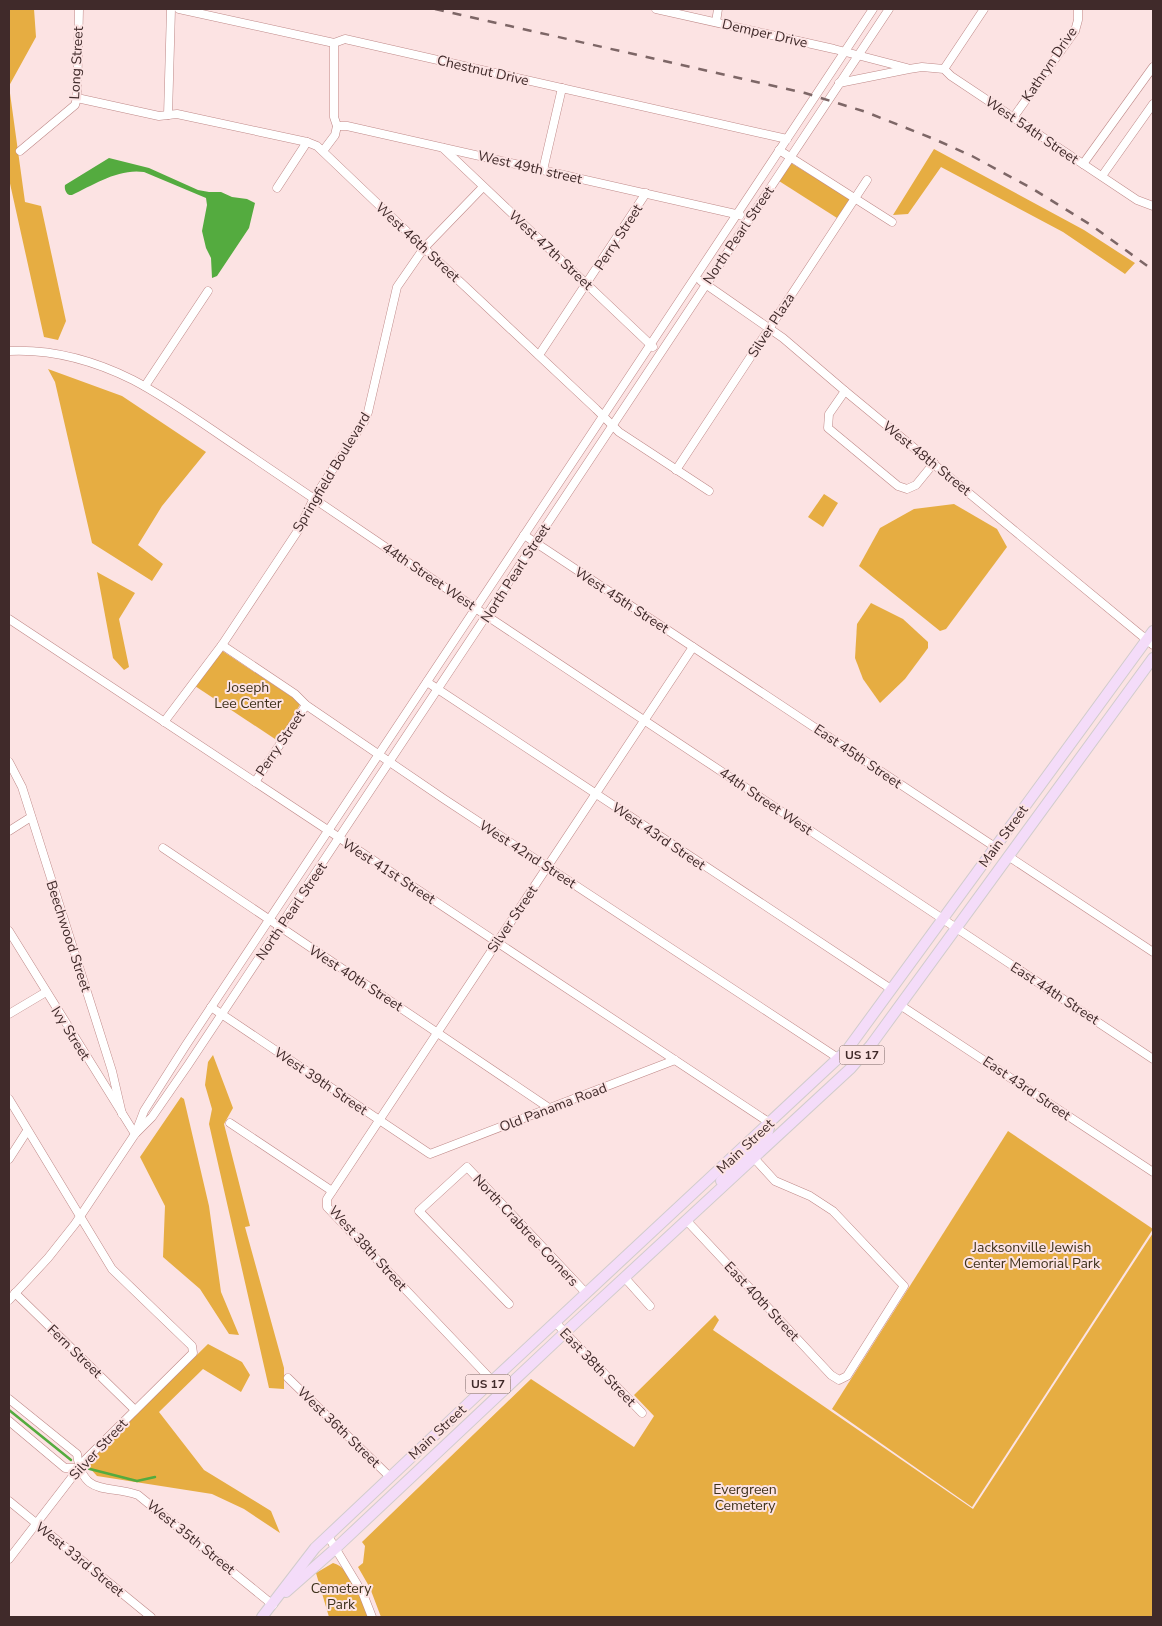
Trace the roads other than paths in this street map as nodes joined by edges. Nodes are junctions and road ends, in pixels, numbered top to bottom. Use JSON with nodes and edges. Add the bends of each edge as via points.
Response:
{"nodes":[{"id":1,"x":79,"y":9,"type":"edge"},
{"id":2,"x":171,"y":9,"type":"edge"},
{"id":3,"x":179,"y":9,"type":"edge"},
{"id":4,"x":656,"y":9,"type":"edge"},
{"id":5,"x":718,"y":9,"type":"edge"},
{"id":6,"x":873,"y":9,"type":"edge"},
{"id":7,"x":889,"y":9,"type":"edge"},
{"id":8,"x":984,"y":9,"type":"edge"},
{"id":9,"x":1078,"y":9,"type":"edge"},
{"id":10,"x":716,"y":22,"type":"junction"},
{"id":11,"x":334,"y":43,"type":"junction"},
{"id":12,"x":844,"y":52,"type":"junction"},
{"id":13,"x":857,"y":56,"type":"junction"},
{"id":14,"x":1153,"y":67,"type":"edge"},
{"id":15,"x":909,"y":68,"type":"junction"},
{"id":16,"x":944,"y":69,"type":"junction"},
{"id":17,"x":839,"y":83,"type":"junction"},
{"id":18,"x":562,"y":88,"type":"junction"},
{"id":19,"x":77,"y":98,"type":"junction"},
{"id":20,"x":1153,"y":104,"type":"edge"},
{"id":21,"x":168,"y":115,"type":"junction"},
{"id":22,"x":1013,"y":118,"type":"junction"},
{"id":23,"x":338,"y":126,"type":"junction"},
{"id":24,"x":787,"y":139,"type":"junction"},
{"id":25,"x":307,"y":142,"type":"junction"},
{"id":26,"x":442,"y":147,"type":"junction"},
{"id":27,"x":779,"y":150,"type":"junction"},
{"id":28,"x":20,"y":151,"type":"dead end"},
{"id":29,"x":323,"y":151,"type":"junction"},
{"id":30,"x":790,"y":157,"type":"junction"},
{"id":31,"x":1083,"y":164,"type":"junction"},
{"id":32,"x":543,"y":170,"type":"junction"},
{"id":33,"x":1102,"y":176,"type":"junction"},
{"id":34,"x":868,"y":180,"type":"dead end"},
{"id":35,"x":483,"y":186,"type":"junction"},
{"id":36,"x":277,"y":188,"type":"dead end"},
{"id":37,"x":646,"y":193,"type":"junction"},
{"id":38,"x":855,"y":198,"type":"junction"},
{"id":39,"x":1153,"y":206,"type":"edge"},
{"id":40,"x":737,"y":214,"type":"junction"},
{"id":41,"x":750,"y":218,"type":"junction"},
{"id":42,"x":892,"y":222,"type":"dead end"},
{"id":43,"x":424,"y":248,"type":"junction"},
{"id":44,"x":695,"y":277,"type":"junction"},
{"id":45,"x":587,"y":284,"type":"junction"},
{"id":46,"x":705,"y":284,"type":"junction"},
{"id":47,"x":208,"y":291,"type":"dead end"},
{"id":48,"x":769,"y":327,"type":"junction"},
{"id":49,"x":651,"y":344,"type":"junction"},
{"id":50,"x":9,"y":351,"type":"edge"},
{"id":51,"x":660,"y":353,"type":"junction"},
{"id":52,"x":539,"y":355,"type":"junction"},
{"id":53,"x":145,"y":386,"type":"junction"},
{"id":54,"x":845,"y":392,"type":"junction"},
{"id":55,"x":603,"y":416,"type":"junction"},
{"id":56,"x":612,"y":425,"type":"junction"},
{"id":57,"x":934,"y":464,"type":"junction"},
{"id":58,"x":676,"y":470,"type":"junction"},
{"id":59,"x":709,"y":491,"type":"dead end"},
{"id":60,"x":314,"y":498,"type":"junction"},
{"id":61,"x":524,"y":535,"type":"junction"},
{"id":62,"x":535,"y":543,"type":"junction"},
{"id":63,"x":476,"y":608,"type":"junction"},
{"id":64,"x":487,"y":616,"type":"junction"},
{"id":65,"x":9,"y":619,"type":"edge"},
{"id":66,"x":1151,"y":639,"type":"edge"},
{"id":67,"x":222,"y":645,"type":"junction"},
{"id":68,"x":693,"y":647,"type":"junction"},
{"id":69,"x":1153,"y":658,"type":"edge"},
{"id":70,"x":720,"y":665,"type":"joint"},
{"id":71,"x":427,"y":682,"type":"junction"},
{"id":72,"x":438,"y":689,"type":"junction"},
{"id":73,"x":306,"y":705,"type":"junction"},
{"id":74,"x":644,"y":719,"type":"junction"},
{"id":75,"x":164,"y":722,"type":"junction"},
{"id":76,"x":379,"y":754,"type":"junction"},
{"id":77,"x":9,"y":762,"type":"edge"},
{"id":78,"x":390,"y":762,"type":"junction"},
{"id":79,"x":255,"y":782,"type":"junction"},
{"id":80,"x":595,"y":793,"type":"junction"},
{"id":81,"x":31,"y":817,"type":"junction"},
{"id":82,"x":328,"y":830,"type":"junction"},
{"id":83,"x":9,"y":831,"type":"edge"},
{"id":84,"x":339,"y":838,"type":"junction"},
{"id":85,"x":995,"y":847,"type":"junction"},
{"id":86,"x":163,"y":848,"type":"dead end"},
{"id":87,"x":1008,"y":856,"type":"junction"},
{"id":88,"x":547,"y":866,"type":"junction"},
{"id":89,"x":943,"y":919,"type":"junction"},
{"id":90,"x":269,"y":920,"type":"junction"},
{"id":91,"x":280,"y":928,"type":"junction"},
{"id":92,"x":956,"y":928,"type":"junction"},
{"id":93,"x":9,"y":931,"type":"edge"},
{"id":94,"x":497,"y":942,"type":"junction"},
{"id":95,"x":1153,"y":952,"type":"edge"},
{"id":96,"x":891,"y":989,"type":"junction"},
{"id":97,"x":46,"y":992,"type":"junction"},
{"id":98,"x":900,"y":1005,"type":"junction"},
{"id":99,"x":211,"y":1007,"type":"junction"},
{"id":100,"x":9,"y":1014,"type":"edge"},
{"id":101,"x":222,"y":1014,"type":"junction"},
{"id":102,"x":437,"y":1032,"type":"junction"},
{"id":103,"x":838,"y":1058,"type":"junction"},
{"id":104,"x":1153,"y":1059,"type":"edge"},
{"id":105,"x":675,"y":1060,"type":"junction"},
{"id":106,"x":9,"y":1099,"type":"edge"},
{"id":107,"x":549,"y":1108,"type":"junction"},
{"id":108,"x":122,"y":1114,"type":"junction"},
{"id":109,"x":380,"y":1120,"type":"junction"},
{"id":110,"x":230,"y":1123,"type":"dead end"},
{"id":111,"x":770,"y":1123,"type":"junction"},
{"id":112,"x":28,"y":1131,"type":"junction"},
{"id":113,"x":135,"y":1134,"type":"junction"},
{"id":114,"x":430,"y":1154,"type":"joint"},
{"id":115,"x":754,"y":1158,"type":"junction"},
{"id":116,"x":9,"y":1159,"type":"edge"},
{"id":117,"x":1153,"y":1172,"type":"edge"},
{"id":118,"x":332,"y":1191,"type":"junction"},
{"id":119,"x":702,"y":1206,"type":"junction"},
{"id":120,"x":80,"y":1217,"type":"junction"},
{"id":121,"x":687,"y":1221,"type":"junction"},
{"id":122,"x":625,"y":1278,"type":"junction"},
{"id":123,"x":16,"y":1293,"type":"junction"},
{"id":124,"x":586,"y":1293,"type":"junction"},
{"id":125,"x":9,"y":1300,"type":"edge"},
{"id":126,"x":509,"y":1304,"type":"dead end"},
{"id":127,"x":650,"y":1306,"type":"dead end"},
{"id":128,"x":555,"y":1322,"type":"junction"},
{"id":129,"x":565,"y":1333,"type":"junction"},
{"id":130,"x":288,"y":1378,"type":"dead end"},
{"id":131,"x":492,"y":1381,"type":"junction"},
{"id":132,"x":502,"y":1392,"type":"junction"},
{"id":133,"x":9,"y":1399,"type":"edge"},
{"id":134,"x":135,"y":1410,"type":"junction"},
{"id":135,"x":642,"y":1413,"type":"dead end"},
{"id":136,"x":9,"y":1421,"type":"edge"},
{"id":137,"x":78,"y":1468,"type":"junction"},
{"id":138,"x":390,"y":1477,"type":"junction"},
{"id":139,"x":9,"y":1501,"type":"edge"},
{"id":140,"x":37,"y":1524,"type":"junction"},
{"id":141,"x":328,"y":1536,"type":"junction"},
{"id":142,"x":336,"y":1548,"type":"junction"},
{"id":143,"x":9,"y":1559,"type":"edge"},
{"id":144,"x":273,"y":1605,"type":"junction"},
{"id":145,"x":151,"y":1617,"type":"edge"},
{"id":146,"x":262,"y":1617,"type":"edge"},
{"id":147,"x":372,"y":1617,"type":"edge"}],
"edges":[{"from":1,"to":19,"type":"street","name":"Long Street"},
{"from":2,"to":21,"type":"street"},
{"from":3,"to":11,"type":"street","name":"Chestnut Drive"},
{"from":4,"to":10,"type":"street","name":"Demper Drive"},
{"from":5,"to":10,"type":"street"},
{"from":6,"to":12,"type":"street","name":"North Pearl Street"},
{"from":7,"to":13,"type":"street","name":"North Pearl Street"},
{"from":8,"to":16,"type":"street"},
{"from":9,"to":22,"type":"street","name":"Kathryn Drive","via":[[1075,31]]},
{"from":10,"to":12,"type":"street","name":"Demper Drive"},
{"from":11,"to":18,"type":"street","name":"Chestnut Drive","via":[[345,39]]},
{"from":11,"to":23,"type":"street","via":[[334,117]]},
{"from":12,"to":13,"type":"street"},
{"from":12,"to":24,"type":"street","name":"North Pearl Street"},
{"from":13,"to":15,"type":"street"},
{"from":13,"to":17,"type":"street","name":"North Pearl Street"},
{"from":14,"to":31,"type":"street"},
{"from":15,"to":16,"type":"street"},
{"from":15,"to":17,"type":"street"},
{"from":16,"to":22,"type":"street","name":"West 54th Street"},
{"from":17,"to":30,"type":"street","name":"North Pearl Street"},
{"from":18,"to":24,"type":"street","name":"Chestnut Drive"},
{"from":18,"to":32,"type":"street"},
{"from":19,"to":21,"type":"street","name":"West 46th Street","via":[[159,116]]},
{"from":19,"to":28,"type":"street","name":"Long Street","via":[[75,105]]},
{"from":20,"to":33,"type":"street"},
{"from":21,"to":25,"type":"street","name":"West 46th Street","via":[[177,114]]},
{"from":22,"to":31,"type":"street","name":"West 54th Street"},
{"from":23,"to":26,"type":"street","name":"West 49th street"},
{"from":23,"to":29,"type":"street"},
{"from":24,"to":27,"type":"street","name":"North Pearl Street"},
{"from":25,"to":29,"type":"street","name":"West 46th Street"},
{"from":25,"to":36,"type":"street"},
{"from":26,"to":32,"type":"street","name":"West 49th street"},
{"from":26,"to":35,"type":"street","name":"West 47th Street"},
{"from":27,"to":30,"type":"street"},
{"from":27,"to":40,"type":"street","name":"North Pearl Street"},
{"from":29,"to":43,"type":"street","name":"West 46th Street"},
{"from":30,"to":38,"type":"street"},
{"from":30,"to":41,"type":"street","name":"North Pearl Street"},
{"from":31,"to":33,"type":"street","name":"West 54th Street"},
{"from":32,"to":37,"type":"street","name":"West 49th street"},
{"from":33,"to":39,"type":"street","name":"West 54th Street"},
{"from":34,"to":38,"type":"street","name":"Silver Plaza"},
{"from":35,"to":43,"type":"street","name":"Springfield Boulevard"},
{"from":35,"to":45,"type":"street","name":"West 47th Street"},
{"from":37,"to":40,"type":"street","name":"West 49th street"},
{"from":37,"to":45,"type":"street","name":"Perry Street"},
{"from":38,"to":42,"type":"street"},
{"from":38,"to":48,"type":"street","name":"Silver Plaza"},
{"from":40,"to":41,"type":"street","name":"West 49th street"},
{"from":40,"to":44,"type":"street","name":"North Pearl Street"},
{"from":41,"to":46,"type":"street","name":"North Pearl Street"},
{"from":43,"to":52,"type":"street","name":"West 46th Street"},
{"from":43,"to":60,"type":"street","name":"Springfield Boulevard","via":[[397,287],[368,412]]},
{"from":44,"to":46,"type":"street","name":"West 48th Street"},
{"from":44,"to":49,"type":"street","name":"North Pearl Street"},
{"from":45,"to":49,"type":"street","name":"West 47th Street"},
{"from":45,"to":52,"type":"street","name":"Perry Street"},
{"from":46,"to":48,"type":"street","name":"West 48th Street"},
{"from":46,"to":51,"type":"street","name":"North Pearl Street"},
{"from":47,"to":53,"type":"street"},
{"from":48,"to":54,"type":"street","name":"West 48th Street"},
{"from":48,"to":58,"type":"street","name":"Silver Plaza"},
{"from":49,"to":51,"type":"street","name":"West 47th Street"},
{"from":49,"to":55,"type":"street","name":"North Pearl Street"},
{"from":50,"to":53,"type":"street","name":"44th Street West","via":[[47,353],[84,361]]},
{"from":51,"to":56,"type":"street","name":"North Pearl Street"},
{"from":52,"to":55,"type":"street","name":"West 46th Street"},
{"from":53,"to":60,"type":"street","name":"44th Street West"},
{"from":54,"to":57,"type":"street","name":"West 48th Street"},
{"from":54,"to":57,"type":"street","via":[[829,414],[828,428],[898,486],[907,489],[916,484]]},
{"from":55,"to":56,"type":"street","name":"West 46th Street"},
{"from":55,"to":61,"type":"street","name":"North Pearl Street"},
{"from":56,"to":58,"type":"street","name":"West 46th Street"},
{"from":56,"to":62,"type":"street","name":"North Pearl Street"},
{"from":57,"to":66,"type":"street","name":"West 48th Street"},
{"from":58,"to":59,"type":"street","name":"West 46th Street"},
{"from":60,"to":63,"type":"street","name":"44th Street West"},
{"from":60,"to":67,"type":"street","name":"Springfield Boulevard","via":[[298,529]]},
{"from":61,"to":62,"type":"street","name":"West 45th Street"},
{"from":61,"to":63,"type":"street","name":"North Pearl Street"},
{"from":62,"to":64,"type":"street","name":"North Pearl Street"},
{"from":62,"to":68,"type":"street","name":"West 45th Street"},
{"from":63,"to":64,"type":"street","name":"44th Street West"},
{"from":63,"to":71,"type":"street","name":"North Pearl Street"},
{"from":64,"to":72,"type":"street","name":"North Pearl Street"},
{"from":64,"to":74,"type":"street","name":"44th Street West"},
{"from":65,"to":75,"type":"street","name":"West 41st Street"},
{"from":66,"to":85,"type":"main road","name":"Main Street","number":"US 17"},
{"from":67,"to":73,"type":"street","name":"West 42nd Street","via":[[295,694]]},
{"from":67,"to":75,"type":"street","name":"Springfield Boulevard"},
{"from":68,"to":70,"type":"street","name":"West 45th Street"},
{"from":68,"to":74,"type":"street","name":"Silver Street"},
{"from":69,"to":87,"type":"main road","name":"Main Street","number":"US 17"},
{"from":70,"to":85,"type":"street","name":"East 45th Street"},
{"from":71,"to":72,"type":"street","name":"West 43rd Street"},
{"from":71,"to":76,"type":"street","name":"North Pearl Street"},
{"from":72,"to":78,"type":"street","name":"North Pearl Street"},
{"from":72,"to":80,"type":"street","name":"West 43rd Street"},
{"from":73,"to":76,"type":"street","name":"West 42nd Street"},
{"from":73,"to":79,"type":"street","name":"Perry Street"},
{"from":74,"to":80,"type":"street","name":"Silver Street"},
{"from":74,"to":89,"type":"street","name":"44th Street West"},
{"from":75,"to":79,"type":"street","name":"West 41st Street"},
{"from":76,"to":78,"type":"street","name":"West 42nd Street"},
{"from":76,"to":82,"type":"street","name":"North Pearl Street"},
{"from":77,"to":81,"type":"street","name":"Beechwood Street","via":[[22,787]]},
{"from":78,"to":84,"type":"street","name":"North Pearl Street"},
{"from":78,"to":88,"type":"street","name":"West 42nd Street"},
{"from":79,"to":82,"type":"street","name":"West 41st Street"},
{"from":80,"to":88,"type":"street","name":"Silver Street"},
{"from":80,"to":96,"type":"street","name":"West 43rd Street"},
{"from":81,"to":83,"type":"street"},
{"from":81,"to":108,"type":"street","name":"Beechwood Street","via":[[112,1071]]},
{"from":82,"to":84,"type":"street","name":"West 41st Street"},
{"from":82,"to":90,"type":"street","name":"North Pearl Street"},
{"from":84,"to":91,"type":"street","name":"North Pearl Street"},
{"from":84,"to":94,"type":"street","name":"West 41st Street"},
{"from":85,"to":89,"type":"main road","name":"Main Street","number":"US 17"},
{"from":86,"to":90,"type":"street","name":"West 40th Street"},
{"from":87,"to":92,"type":"main road","name":"Main Street","number":"US 17"},
{"from":87,"to":95,"type":"street"},
{"from":88,"to":94,"type":"street","name":"Silver Street"},
{"from":88,"to":103,"type":"street","name":"West 42nd Street"},
{"from":89,"to":92,"type":"street","name":"44th Street West"},
{"from":89,"to":96,"type":"main road","name":"Main Street","number":"US 17"},
{"from":90,"to":91,"type":"street","name":"West 40th Street"},
{"from":90,"to":99,"type":"street","name":"North Pearl Street"},
{"from":91,"to":101,"type":"street","name":"North Pearl Street"},
{"from":91,"to":102,"type":"street","name":"West 40th Street"},
{"from":92,"to":98,"type":"main road","name":"Main Street","number":"US 17"},
{"from":92,"to":104,"type":"street","name":"East 44th Street"},
{"from":93,"to":97,"type":"street","name":"Ivy Street"},
{"from":94,"to":102,"type":"street","name":"Silver Street"},
{"from":94,"to":105,"type":"street","name":"West 41st Street"},
{"from":96,"to":103,"type":"main road","name":"Main Street","number":"US 17"},
{"from":97,"to":100,"type":"street"},
{"from":97,"to":108,"type":"street","name":"Ivy Street"},
{"from":98,"to":115,"type":"main road","name":"Main Street","number":"US 17","via":[[851,1068]]},
{"from":98,"to":117,"type":"street","name":"East 43rd Street"},
{"from":99,"to":101,"type":"street","name":"West 39th Street"},
{"from":99,"to":113,"type":"street","name":"North Pearl Street","via":[[144,1111]]},
{"from":101,"to":109,"type":"street","name":"West 39th Street"},
{"from":101,"to":113,"type":"street","name":"North Pearl Street","via":[[152,1117]]},
{"from":102,"to":107,"type":"street","name":"West 40th Street"},
{"from":102,"to":109,"type":"street","name":"Silver Street"},
{"from":103,"to":111,"type":"main road","name":"Main Street","number":"US 17"},
{"from":105,"to":107,"type":"street","name":"Old Panama Road"},
{"from":105,"to":111,"type":"street","name":"West 41st Street"},
{"from":106,"to":112,"type":"street"},
{"from":107,"to":114,"type":"street","name":"Old Panama Road"},
{"from":108,"to":113,"type":"street","name":"Ivy Street"},
{"from":109,"to":114,"type":"street","name":"West 39th Street"},
{"from":109,"to":118,"type":"street","name":"Silver Street"},
{"from":110,"to":118,"type":"street","name":"West 38th Street"},
{"from":111,"to":119,"type":"main road","via":[[767,1135],[728,1173]]},
{"from":111,"to":124,"type":"main road","name":"Main Street","number":"US 17"},
{"from":112,"to":116,"type":"street"},
{"from":112,"to":120,"type":"street"},
{"from":113,"to":120,"type":"street","name":"North Pearl Street"},
{"from":115,"to":119,"type":"main road","name":"Main Street","number":"US 17"},
{"from":115,"to":121,"type":"street","name":"East 40th Street","via":[[775,1181],[816,1199],[834,1211],[904,1286],[847,1376],[839,1380],[831,1375]]},
{"from":118,"to":131,"type":"street","name":"West 38th Street","via":[[326,1199],[327,1207]]},
{"from":119,"to":121,"type":"main road","name":"Main Street","number":"US 17"},
{"from":120,"to":123,"type":"street","name":"North Pearl Street"},
{"from":120,"to":134,"type":"street","name":"Silver Street","via":[[117,1274],[192,1346],[193,1353]]},
{"from":121,"to":122,"type":"main road","name":"Main Street","number":"US 17"},
{"from":122,"to":127,"type":"street"},
{"from":122,"to":129,"type":"main road","name":"Main Street","number":"US 17"},
{"from":123,"to":125,"type":"street","name":"North Pearl Street"},
{"from":123,"to":134,"type":"street","name":"Fern Street"},
{"from":124,"to":126,"type":"street","name":"North Crabtree Corners","via":[[467,1167],[420,1211]]},
{"from":124,"to":128,"type":"main road","name":"Main Street","number":"US 17"},
{"from":128,"to":129,"type":"street","name":"East 38th Street"},
{"from":128,"to":131,"type":"main road","name":"Main Street","number":"US 17"},
{"from":129,"to":132,"type":"main road","name":"Main Street","number":"US 17"},
{"from":129,"to":135,"type":"street","name":"East 38th Street"},
{"from":130,"to":138,"type":"street","name":"West 36th Street"},
{"from":131,"to":132,"type":"street","name":"West 38th Street"},
{"from":131,"to":138,"type":"main road","name":"Main Street","number":"US 17"},
{"from":132,"to":142,"type":"main road","name":"Main Street","number":"US 17"},
{"from":133,"to":137,"type":"street","via":[[76,1454]]},
{"from":134,"to":137,"type":"street","name":"Silver Street"},
{"from":136,"to":137,"type":"street","via":[[65,1468]]},
{"from":137,"to":140,"type":"street","name":"Silver Street"},
{"from":137,"to":144,"type":"street","name":"West 35th Street","via":[[84,1478],[101,1489],[138,1495]]},
{"from":138,"to":141,"type":"main road","name":"Main Street","number":"US 17"},
{"from":139,"to":140,"type":"street","name":"West 33rd Street"},
{"from":140,"to":143,"type":"street","name":"Silver Street"},
{"from":140,"to":145,"type":"street","name":"West 33rd Street"},
{"from":141,"to":142,"type":"street"},
{"from":141,"to":144,"type":"main road","name":"Main Street","number":"US 17","via":[[297,1570]]},
{"from":142,"to":144,"type":"main road","name":"Main Street","number":"US 17"},
{"from":142,"to":147,"type":"street","via":[[364,1594]]},
{"from":144,"to":146,"type":"main road","name":"Main Street","number":"US 17"}]}
